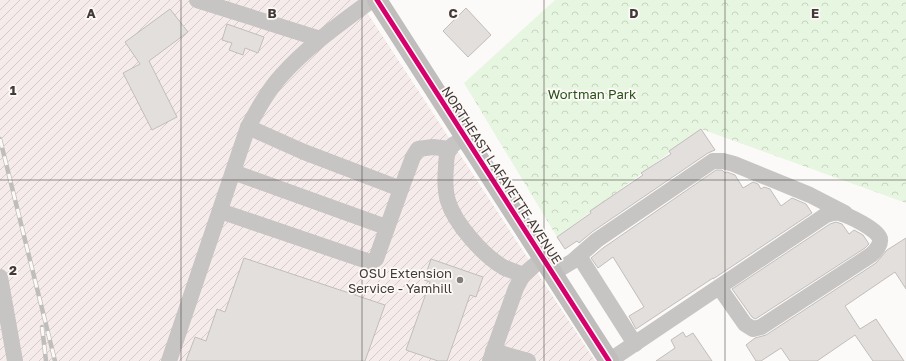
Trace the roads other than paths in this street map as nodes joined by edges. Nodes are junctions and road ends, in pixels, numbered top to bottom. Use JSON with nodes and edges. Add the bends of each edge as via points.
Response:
{"nodes":[{"id":1,"x":197,"y":0,"type":"edge"},
{"id":2,"x":372,"y":0,"type":"edge"},
{"id":3,"x":377,"y":0,"type":"edge"},
{"id":4,"x":320,"y":39,"type":"junction"},
{"id":5,"x":248,"y":127,"type":"junction"},
{"id":6,"x":465,"y":137,"type":"junction"},
{"id":7,"x":449,"y":150,"type":"junction"},
{"id":8,"x":233,"y":172,"type":"junction"},
{"id":9,"x":401,"y":189,"type":"junction"},
{"id":10,"x":220,"y":211,"type":"junction"},
{"id":11,"x":850,"y":216,"type":"junction"},
{"id":12,"x":386,"y":227,"type":"junction"},
{"id":13,"x":579,"y":256,"type":"junction"},
{"id":14,"x":548,"y":266,"type":"junction"},
{"id":15,"x":523,"y":275,"type":"junction"},
{"id":16,"x":0,"y":277,"type":"edge"},
{"id":17,"x":719,"y":287,"type":"junction"},
{"id":18,"x":634,"y":344,"type":"junction"},
{"id":19,"x":491,"y":356,"type":"edge"},
{"id":20,"x":15,"y":361,"type":"edge"},
{"id":21,"x":169,"y":361,"type":"edge"},
{"id":22,"x":528,"y":361,"type":"edge"},
{"id":23,"x":609,"y":361,"type":"edge"}],
"edges":[{"from":1,"to":4,"type":"lane"},
{"from":2,"to":4,"type":"lane"},
{"from":3,"to":6,"type":"main road","name":"NORTHEAST LAFAYETTE AVENUE"},
{"from":4,"to":5,"type":"lane","via":[[282,75],[261,102]]},
{"from":5,"to":8,"type":"lane"},
{"from":5,"to":9,"type":"lane","via":[[304,152]]},
{"from":6,"to":7,"type":"lane"},
{"from":6,"to":14,"type":"main road","name":"NORTHEAST LAFAYETTE AVENUE"},
{"from":7,"to":9,"type":"lane","via":[[432,147],[418,149]]},
{"from":7,"to":15,"type":"lane","via":[[446,178],[448,201],[452,211],[484,250],[504,267]]},
{"from":8,"to":10,"type":"lane"},
{"from":8,"to":12,"type":"lane"},
{"from":9,"to":12,"type":"lane"},
{"from":10,"to":12,"type":"lane","via":[[370,262],[376,259]]},
{"from":10,"to":21,"type":"lane"},
{"from":11,"to":13,"type":"lane","via":[[810,195],[734,164],[713,161],[597,240]]},
{"from":11,"to":17,"type":"lane","via":[[837,213],[826,215]]},
{"from":11,"to":17,"type":"lane","via":[[877,233],[880,240],[877,249],[761,327],[753,328],[745,324]]},
{"from":13,"to":14,"type":"lane"},
{"from":13,"to":18,"type":"lane"},
{"from":14,"to":15,"type":"lane"},
{"from":14,"to":23,"type":"main road","name":"NORTHEAST LAFAYETTE AVENUE"},
{"from":15,"to":19,"type":"lane"},
{"from":16,"to":20,"type":"lane"},
{"from":17,"to":18,"type":"lane"},
{"from":18,"to":23,"type":"lane"},
{"from":19,"to":22,"type":"lane"}]}
